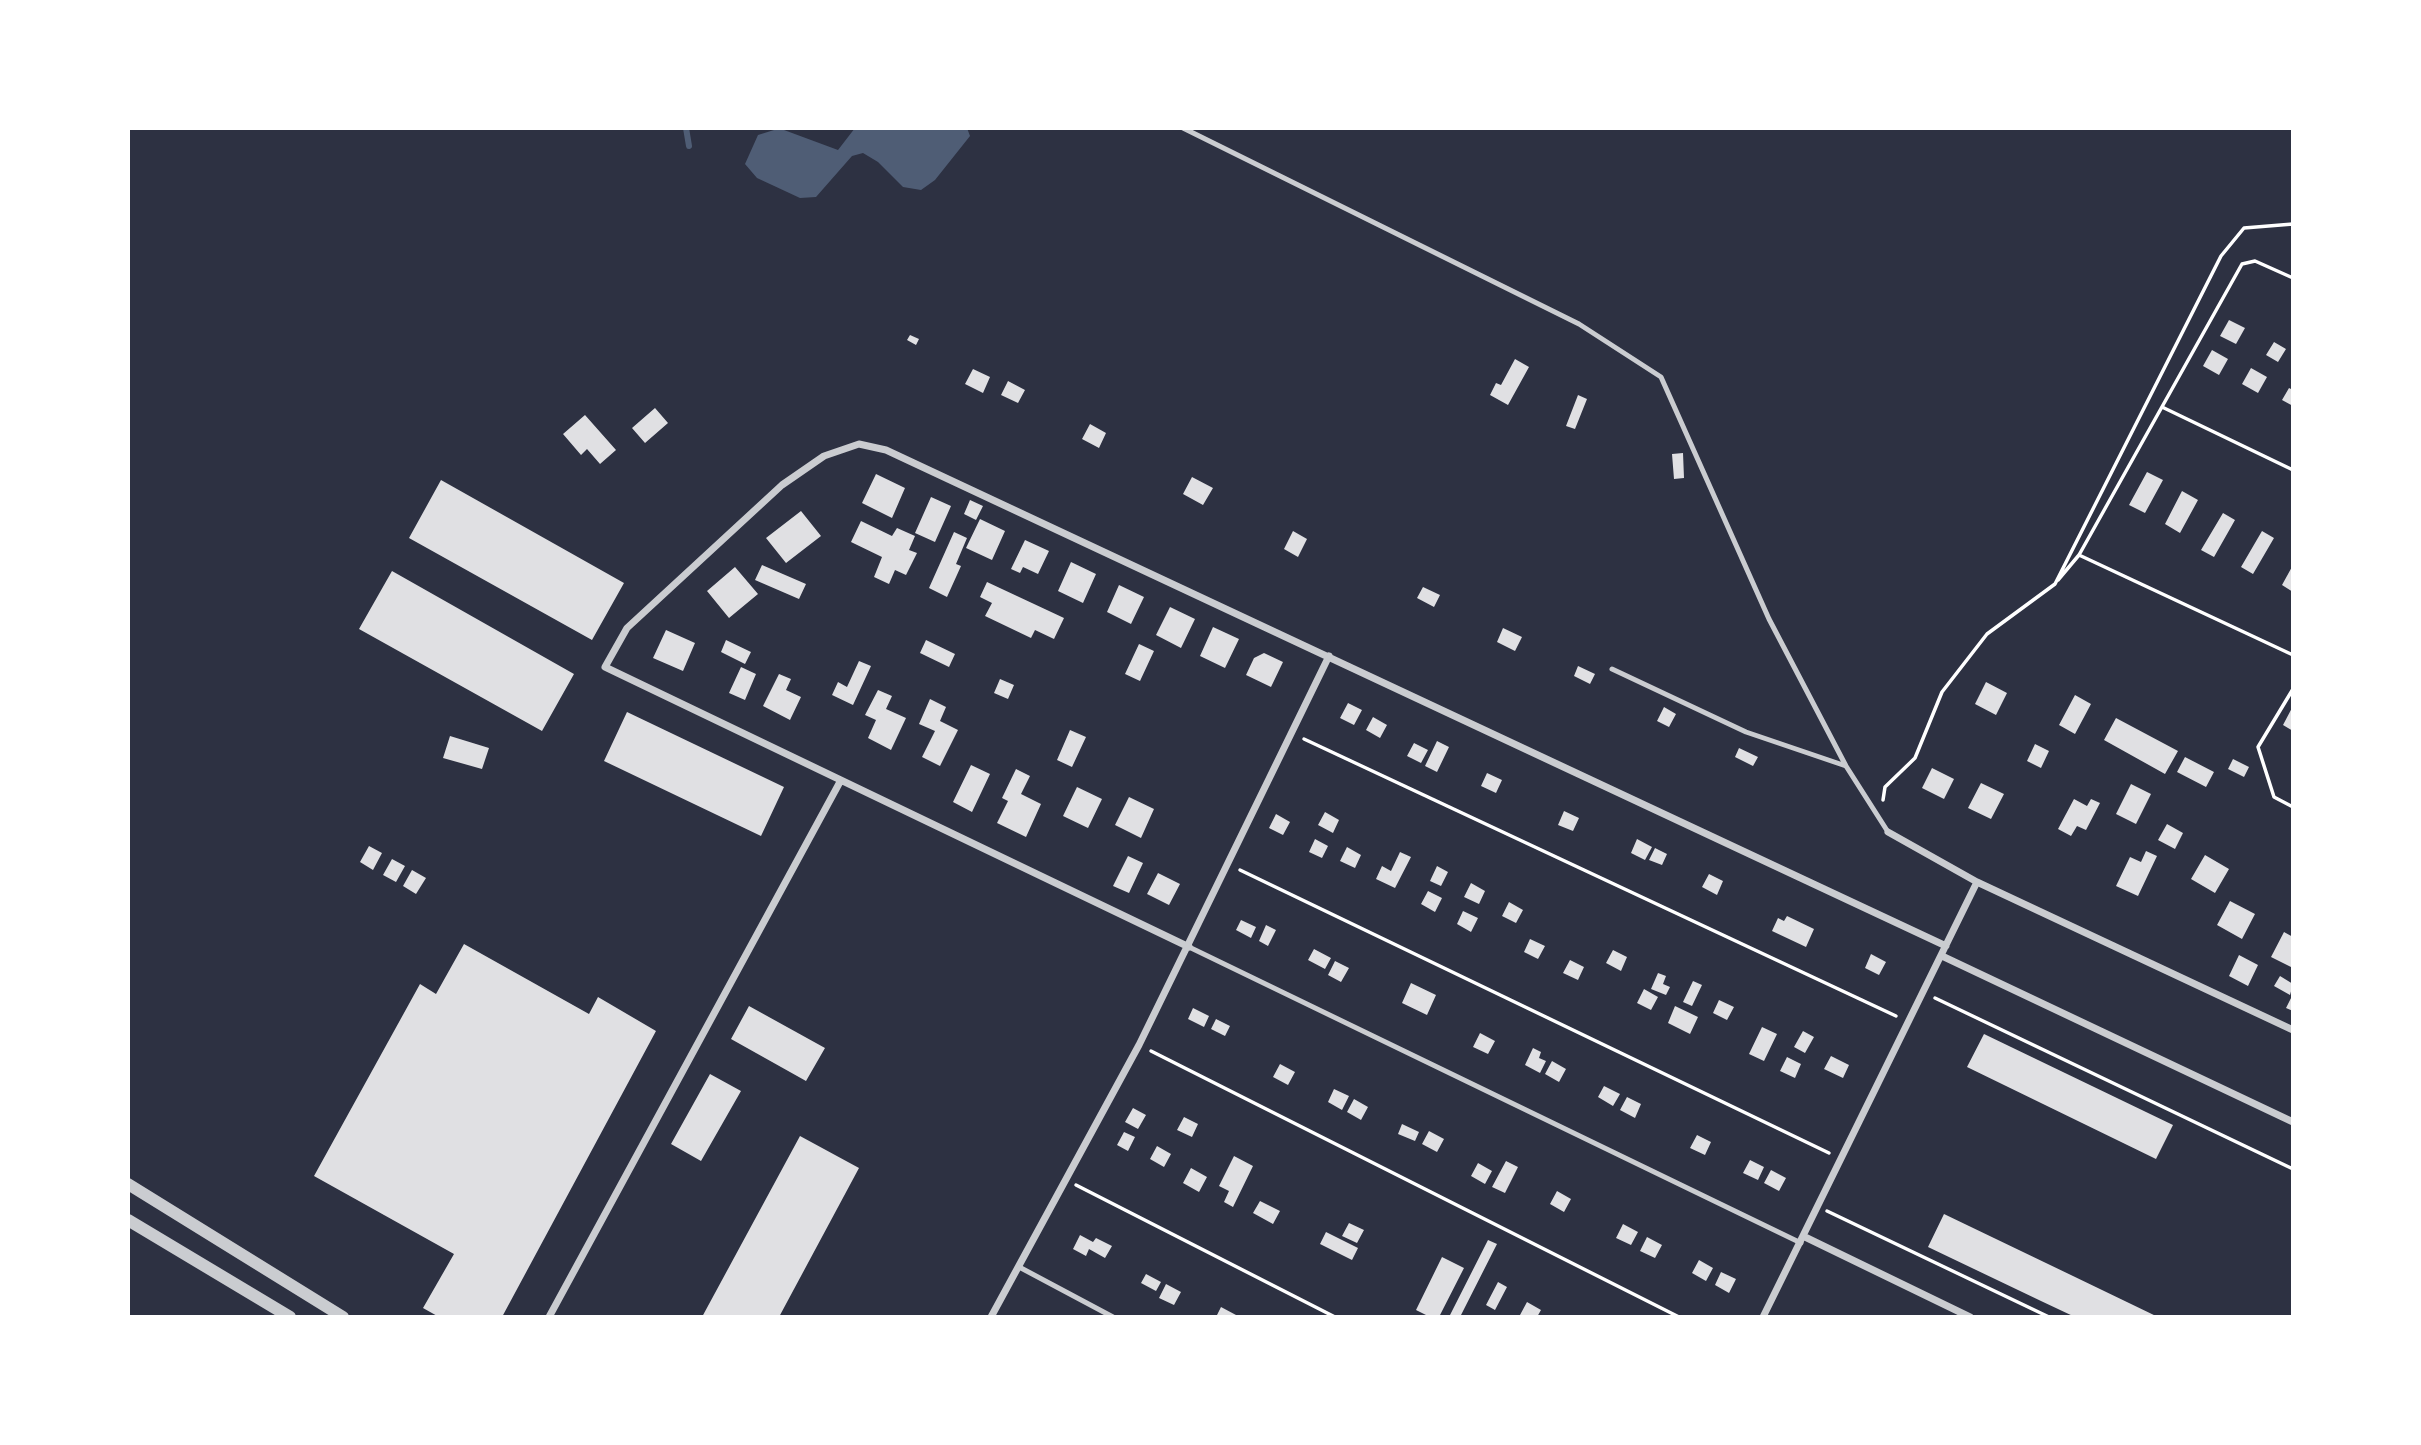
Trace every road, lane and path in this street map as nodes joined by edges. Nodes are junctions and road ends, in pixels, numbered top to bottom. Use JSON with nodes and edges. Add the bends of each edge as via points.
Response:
{"nodes":[{"id":1,"x":1183,"y":128,"type":"edge"},
{"id":2,"x":2293,"y":224,"type":"edge"},
{"id":3,"x":2293,"y":278,"type":"edge"},
{"id":4,"x":2162,"y":407,"type":"junction"},
{"id":5,"x":2293,"y":470,"type":"edge"},
{"id":6,"x":2079,"y":555,"type":"junction"},
{"id":7,"x":2055,"y":584,"type":"junction"},
{"id":8,"x":2293,"y":655,"type":"edge"},
{"id":9,"x":1329,"y":656,"type":"junction"},
{"id":10,"x":1612,"y":669,"type":"dead end"},
{"id":11,"x":2293,"y":689,"type":"edge"},
{"id":12,"x":1292,"y":733,"type":"junction"},
{"id":13,"x":1846,"y":766,"type":"junction"},
{"id":14,"x":841,"y":780,"type":"junction"},
{"id":15,"x":2293,"y":807,"type":"edge"},
{"id":16,"x":1879,"y":816,"type":"junction"},
{"id":17,"x":1888,"y":832,"type":"joint"},
{"id":18,"x":1228,"y":864,"type":"junction"},
{"id":19,"x":1977,"y":881,"type":"junction"},
{"id":20,"x":1946,"y":946,"type":"junction"},
{"id":21,"x":1189,"y":947,"type":"junction"},
{"id":22,"x":1942,"y":956,"type":"junction"},
{"id":23,"x":1923,"y":992,"type":"junction"},
{"id":24,"x":1909,"y":1022,"type":"junction"},
{"id":25,"x":2293,"y":1030,"type":"edge"},
{"id":26,"x":1139,"y":1045,"type":"junction"},
{"id":27,"x":2293,"y":1122,"type":"edge"},
{"id":28,"x":1843,"y":1159,"type":"junction"},
{"id":29,"x":2293,"y":1169,"type":"edge"},
{"id":30,"x":1068,"y":1181,"type":"junction"},
{"id":31,"x":128,"y":1184,"type":"edge"},
{"id":32,"x":1819,"y":1207,"type":"junction"},
{"id":33,"x":128,"y":1220,"type":"edge"},
{"id":34,"x":1803,"y":1240,"type":"junction"},
{"id":35,"x":1021,"y":1268,"type":"junction"},
{"id":36,"x":290,"y":1317,"type":"edge"},
{"id":37,"x":343,"y":1317,"type":"edge"},
{"id":38,"x":549,"y":1317,"type":"edge"},
{"id":39,"x":991,"y":1317,"type":"edge"},
{"id":40,"x":1113,"y":1317,"type":"edge"},
{"id":41,"x":1335,"y":1317,"type":"edge"},
{"id":42,"x":1679,"y":1317,"type":"edge"},
{"id":43,"x":1763,"y":1317,"type":"edge"},
{"id":44,"x":1970,"y":1317,"type":"edge"},
{"id":45,"x":2049,"y":1317,"type":"edge"}],
"edges":[{"from":1,"to":13,"type":"lane","via":[[1579,324],[1661,377],[1769,619]]},
{"from":2,"to":7,"type":"path","via":[[2245,228],[2221,256]]},
{"from":3,"to":4,"type":"path","via":[[2255,261],[2242,264]]},
{"from":4,"to":5,"type":"path"},
{"from":4,"to":6,"type":"path"},
{"from":6,"to":7,"type":"path"},
{"from":6,"to":8,"type":"path"},
{"from":7,"to":16,"type":"path","via":[[1987,634],[1942,692],[1915,758],[1885,787]]},
{"from":9,"to":12,"type":"street"},
{"from":9,"to":14,"type":"street","via":[[887,450],[859,444],[824,456],[782,485],[627,628],[604,667]]},
{"from":9,"to":20,"type":"street"},
{"from":10,"to":13,"type":"lane","via":[[1746,732]]},
{"from":11,"to":15,"type":"path","via":[[2258,747],[2274,797]]},
{"from":12,"to":18,"type":"street"},
{"from":12,"to":24,"type":"path"},
{"from":13,"to":16,"type":"lane"},
{"from":14,"to":21,"type":"street"},
{"from":14,"to":38,"type":"street"},
{"from":16,"to":17,"type":"lane"},
{"from":17,"to":19,"type":"street"},
{"from":18,"to":21,"type":"street"},
{"from":18,"to":28,"type":"path"},
{"from":19,"to":20,"type":"street"},
{"from":19,"to":25,"type":"street"},
{"from":20,"to":22,"type":"street"},
{"from":21,"to":26,"type":"street"},
{"from":21,"to":34,"type":"lane"},
{"from":22,"to":23,"type":"street"},
{"from":22,"to":27,"type":"street"},
{"from":23,"to":24,"type":"street"},
{"from":23,"to":29,"type":"path"},
{"from":24,"to":28,"type":"street"},
{"from":26,"to":30,"type":"street"},
{"from":26,"to":42,"type":"path"},
{"from":28,"to":32,"type":"street"},
{"from":30,"to":35,"type":"street"},
{"from":30,"to":41,"type":"path"},
{"from":31,"to":37,"type":"street"},
{"from":32,"to":34,"type":"street"},
{"from":32,"to":45,"type":"path"},
{"from":33,"to":36,"type":"street"},
{"from":34,"to":43,"type":"street"},
{"from":34,"to":44,"type":"street"},
{"from":35,"to":39,"type":"street"},
{"from":35,"to":40,"type":"lane"}]}
